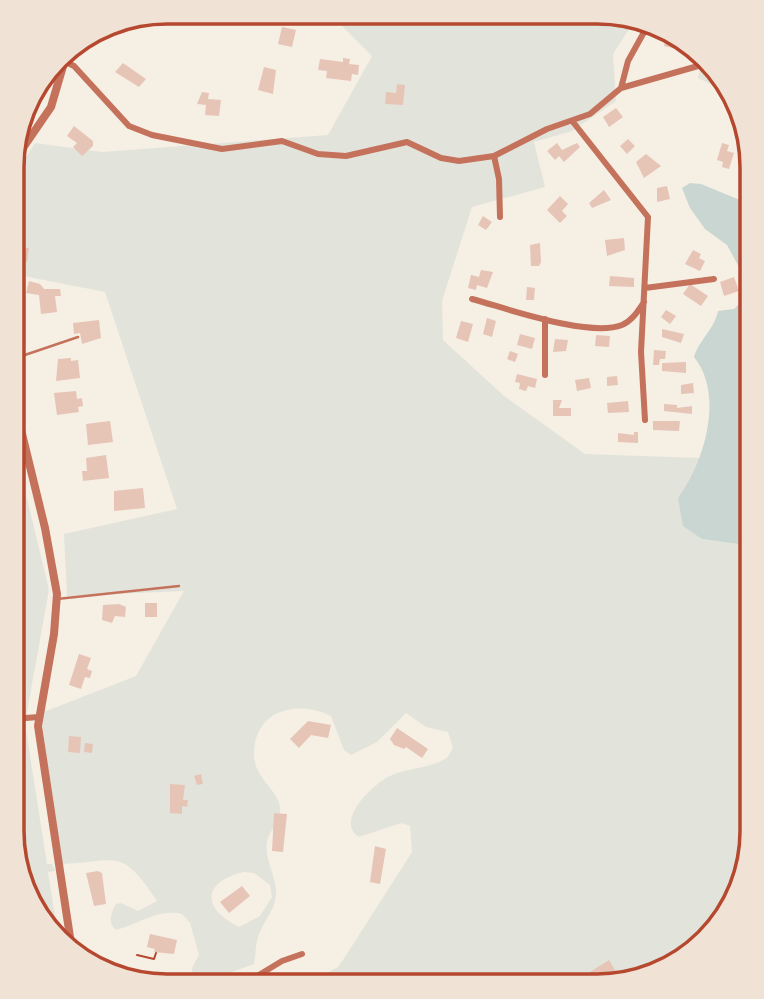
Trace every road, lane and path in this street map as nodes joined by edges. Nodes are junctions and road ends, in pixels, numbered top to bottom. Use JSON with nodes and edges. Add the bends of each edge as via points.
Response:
{"nodes":[{"id":1,"x":644,"y":33,"type":"edge"},
{"id":2,"x":69,"y":64,"type":"edge"},
{"id":3,"x":697,"y":66,"type":"edge"},
{"id":4,"x":64,"y":70,"type":"edge"},
{"id":5,"x":621,"y":88,"type":"junction"},
{"id":6,"x":573,"y":122,"type":"junction"},
{"id":7,"x":27,"y":141,"type":"edge"},
{"id":8,"x":494,"y":156,"type":"junction"},
{"id":9,"x":500,"y":217,"type":"dead end"},
{"id":10,"x":713,"y":279,"type":"dead end"},
{"id":11,"x":645,"y":288,"type":"junction"},
{"id":12,"x":472,"y":299,"type":"dead end"},
{"id":13,"x":645,"y":301,"type":"junction"},
{"id":14,"x":545,"y":319,"type":"junction"},
{"id":15,"x":78,"y":338,"type":"dead end"},
{"id":16,"x":24,"y":355,"type":"edge"},
{"id":17,"x":545,"y":375,"type":"dead end"},
{"id":18,"x":645,"y":420,"type":"dead end"},
{"id":19,"x":24,"y":455,"type":"edge"},
{"id":20,"x":178,"y":586,"type":"dead end"},
{"id":21,"x":57,"y":599,"type":"junction"},
{"id":22,"x":39,"y":717,"type":"junction"},
{"id":23,"x":24,"y":718,"type":"edge"},
{"id":24,"x":69,"y":936,"type":"edge"},
{"id":25,"x":156,"y":953,"type":"dead end"},
{"id":26,"x":302,"y":954,"type":"dead end"},
{"id":27,"x":137,"y":955,"type":"dead end"},
{"id":28,"x":261,"y":974,"type":"edge"}],
"edges":[{"from":1,"to":5,"type":"street","via":[[628,61]]},
{"from":2,"to":8,"type":"street","via":[[129,126],[152,135],[222,149],[282,141],[318,154],[346,156],[407,142],[459,161]]},
{"from":3,"to":5,"type":"street"},
{"from":4,"to":7,"type":"street","via":[[51,107]]},
{"from":5,"to":6,"type":"street"},
{"from":6,"to":8,"type":"street","via":[[547,129]]},
{"from":6,"to":11,"type":"street","via":[[648,217]]},
{"from":8,"to":9,"type":"street"},
{"from":10,"to":11,"type":"street"},
{"from":11,"to":13,"type":"street"},
{"from":12,"to":14,"type":"street"},
{"from":13,"to":14,"type":"street","via":[[629,321],[616,327],[562,325]]},
{"from":13,"to":18,"type":"street","via":[[641,352]]},
{"from":14,"to":17,"type":"street"},
{"from":15,"to":16,"type":"lane"},
{"from":19,"to":21,"type":"street","via":[[45,528]]},
{"from":20,"to":21,"type":"lane"},
{"from":21,"to":22,"type":"street"},
{"from":22,"to":23,"type":"street"},
{"from":22,"to":24,"type":"street"},
{"from":25,"to":27,"type":"path","via":[[153,959]]},
{"from":26,"to":28,"type":"street"}]}
